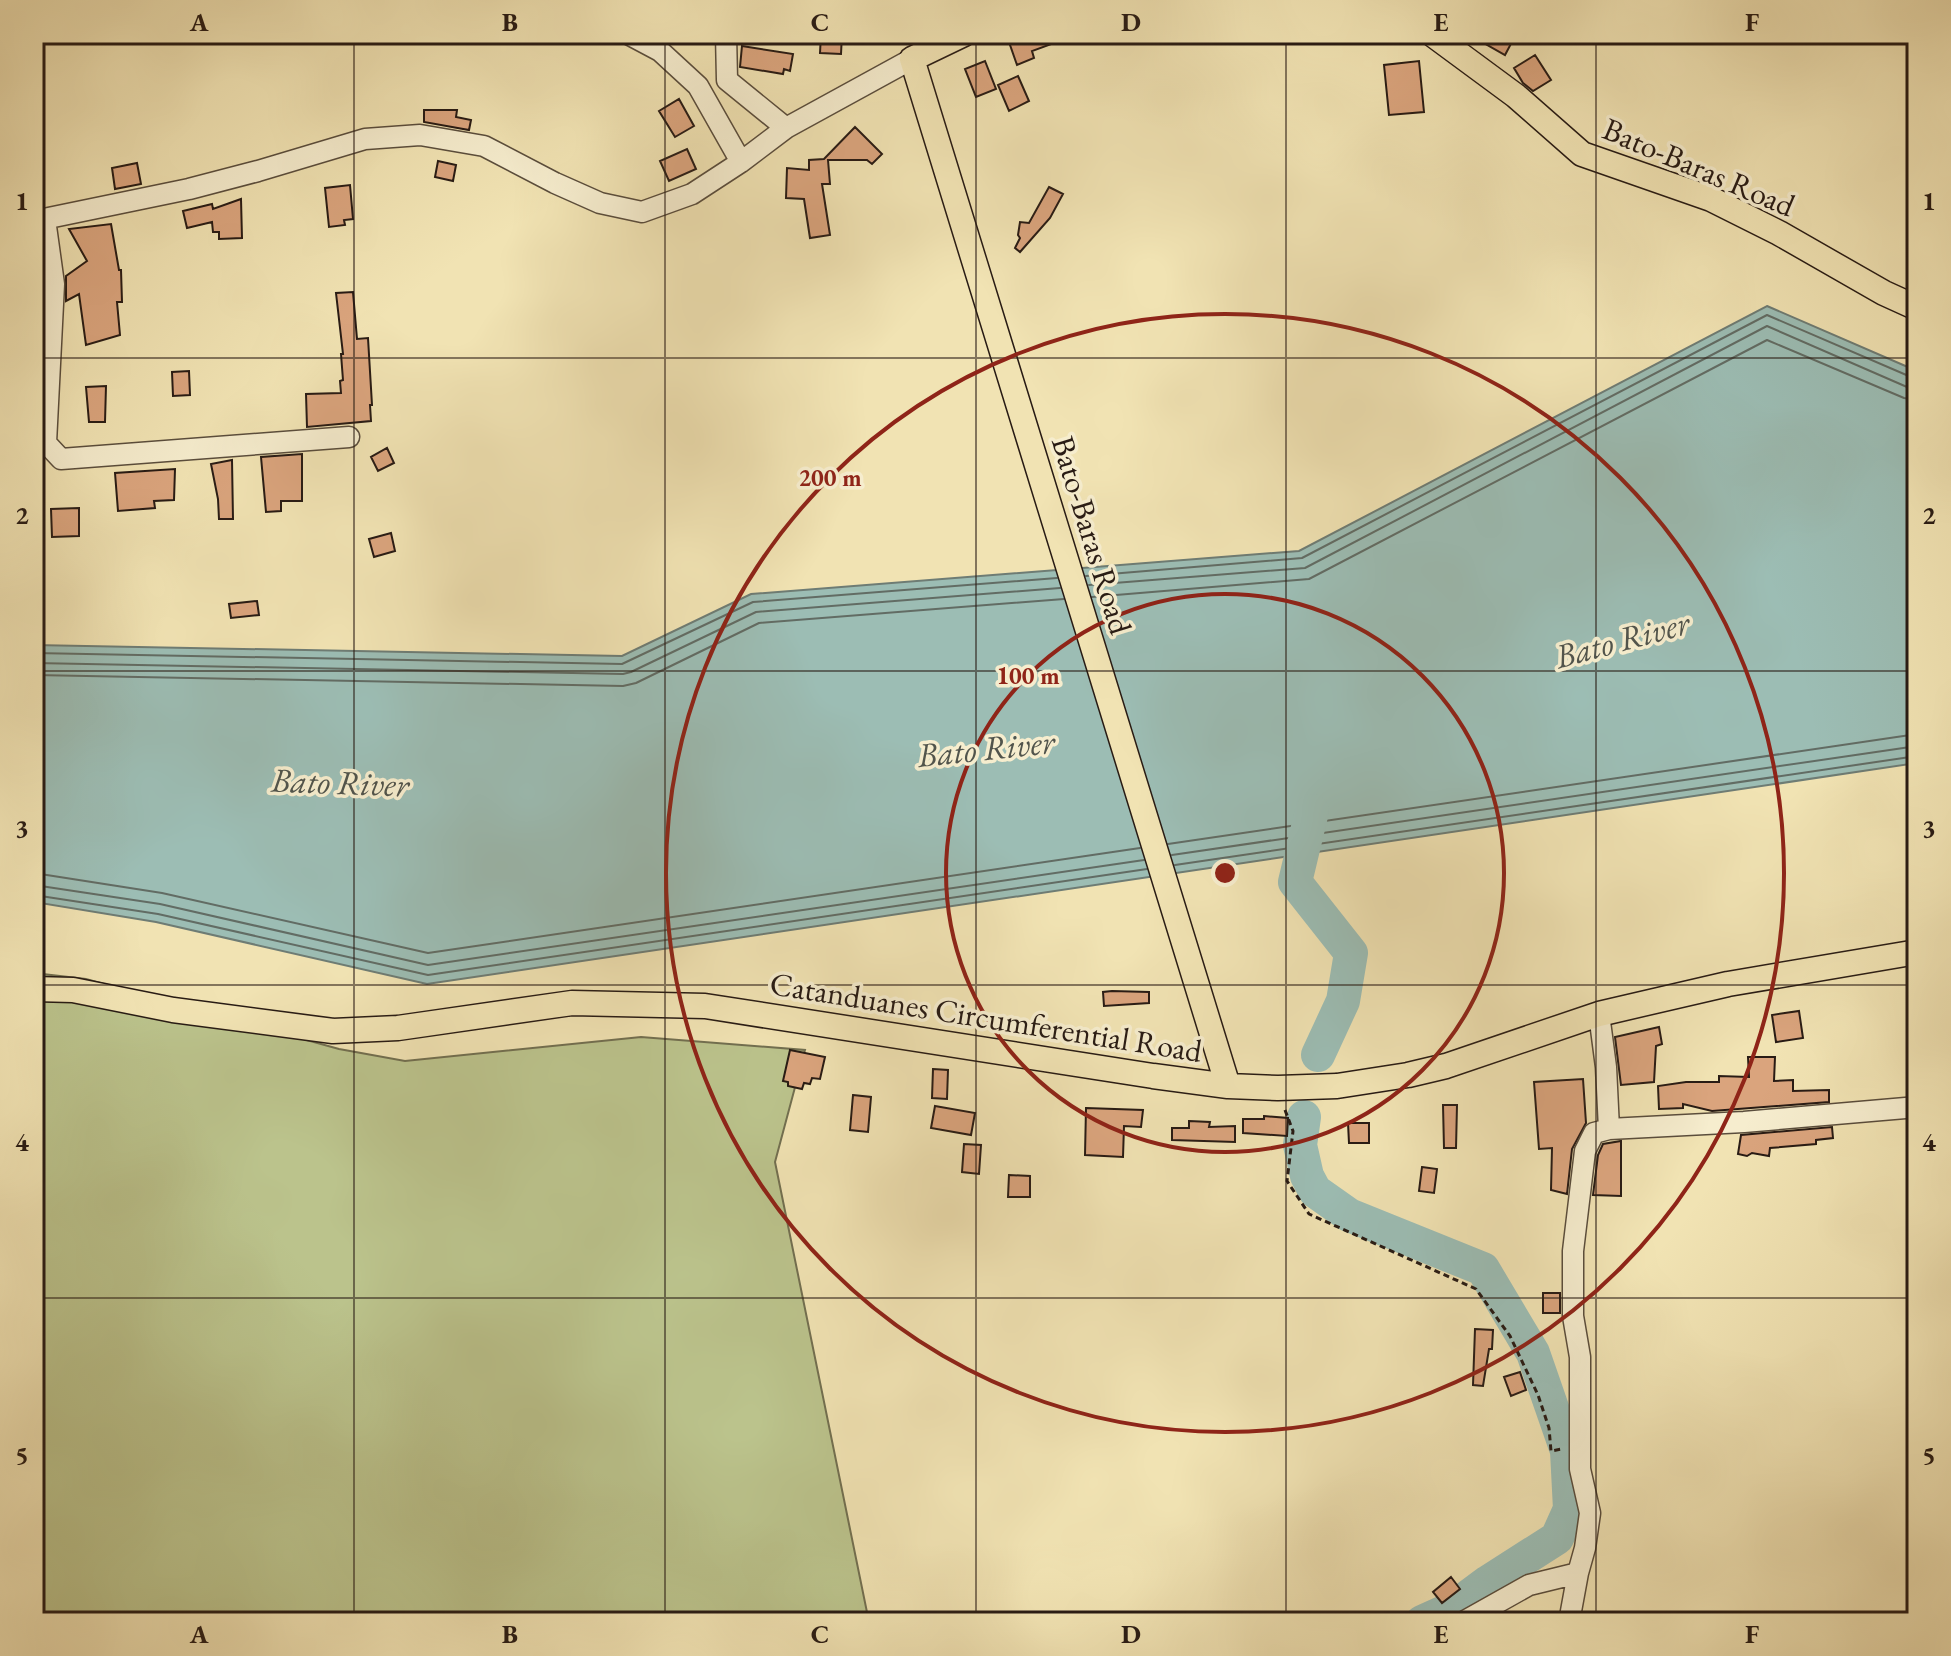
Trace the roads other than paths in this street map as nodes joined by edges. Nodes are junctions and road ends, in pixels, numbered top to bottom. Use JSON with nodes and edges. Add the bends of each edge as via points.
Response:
{"nodes":[{"id":1,"x":628,"y":34,"type":"edge"},
{"id":2,"x":726,"y":34,"type":"edge"},
{"id":3,"x":964,"y":34,"type":"edge"},
{"id":4,"x":1432,"y":34,"type":"edge"},
{"id":5,"x":912,"y":59,"type":"junction"},
{"id":6,"x":786,"y":128,"type":"junction"},
{"id":7,"x":741,"y":162,"type":"junction"},
{"id":8,"x":39,"y":220,"type":"edge"},
{"id":9,"x":1917,"y":308,"type":"edge"},
{"id":10,"x":349,"y":437,"type":"dead end"},
{"id":11,"x":1917,"y":952,"type":"edge"},
{"id":12,"x":34,"y":989,"type":"edge"},
{"id":13,"x":1599,"y":1014,"type":"junction"},
{"id":14,"x":1228,"y":1086,"type":"junction"},
{"id":15,"x":1917,"y":1107,"type":"edge"},
{"id":16,"x":1609,"y":1129,"type":"junction"},
{"id":17,"x":1578,"y":1573,"type":"junction"},
{"id":18,"x":1463,"y":1622,"type":"edge"},
{"id":19,"x":1569,"y":1622,"type":"edge"}],
"edges":[{"from":1,"to":7,"type":"street","via":[[660,51],[698,86]]},
{"from":2,"to":6,"type":"street","via":[[727,80]]},
{"from":3,"to":5,"type":"main road"},
{"from":4,"to":9,"type":"main road","name":"Bato-Baras Road","via":[[1516,96],[1582,154],[1711,199]]},
{"from":5,"to":6,"type":"street"},
{"from":5,"to":14,"type":"main road","name":"Bato-Baras Road"},
{"from":6,"to":7,"type":"street"},
{"from":7,"to":8,"type":"street","via":[[692,194],[642,212],[600,203],[484,146],[420,135],[365,139],[189,189]]},
{"from":8,"to":10,"type":"street","via":[[54,284],[46,443],[61,459]]},
{"from":11,"to":13,"type":"main road","name":"Catanduanes Circumferential Road","via":[[1728,984]]},
{"from":12,"to":14,"type":"main road","name":"Catanduanes Circumferential Road","via":[[73,990],[173,1010],[333,1031],[398,1028],[572,1003],[705,1006]]},
{"from":13,"to":14,"type":"main road","name":"Catanduanes Circumferential Road","via":[[1408,1075],[1337,1086]]},
{"from":13,"to":16,"type":"street"},
{"from":15,"to":16,"type":"street"},
{"from":16,"to":17,"type":"street","via":[[1594,1133],[1585,1151],[1573,1251],[1580,1469],[1590,1513]]},
{"from":17,"to":18,"type":"street","via":[[1529,1585]]},
{"from":17,"to":19,"type":"street"}]}
